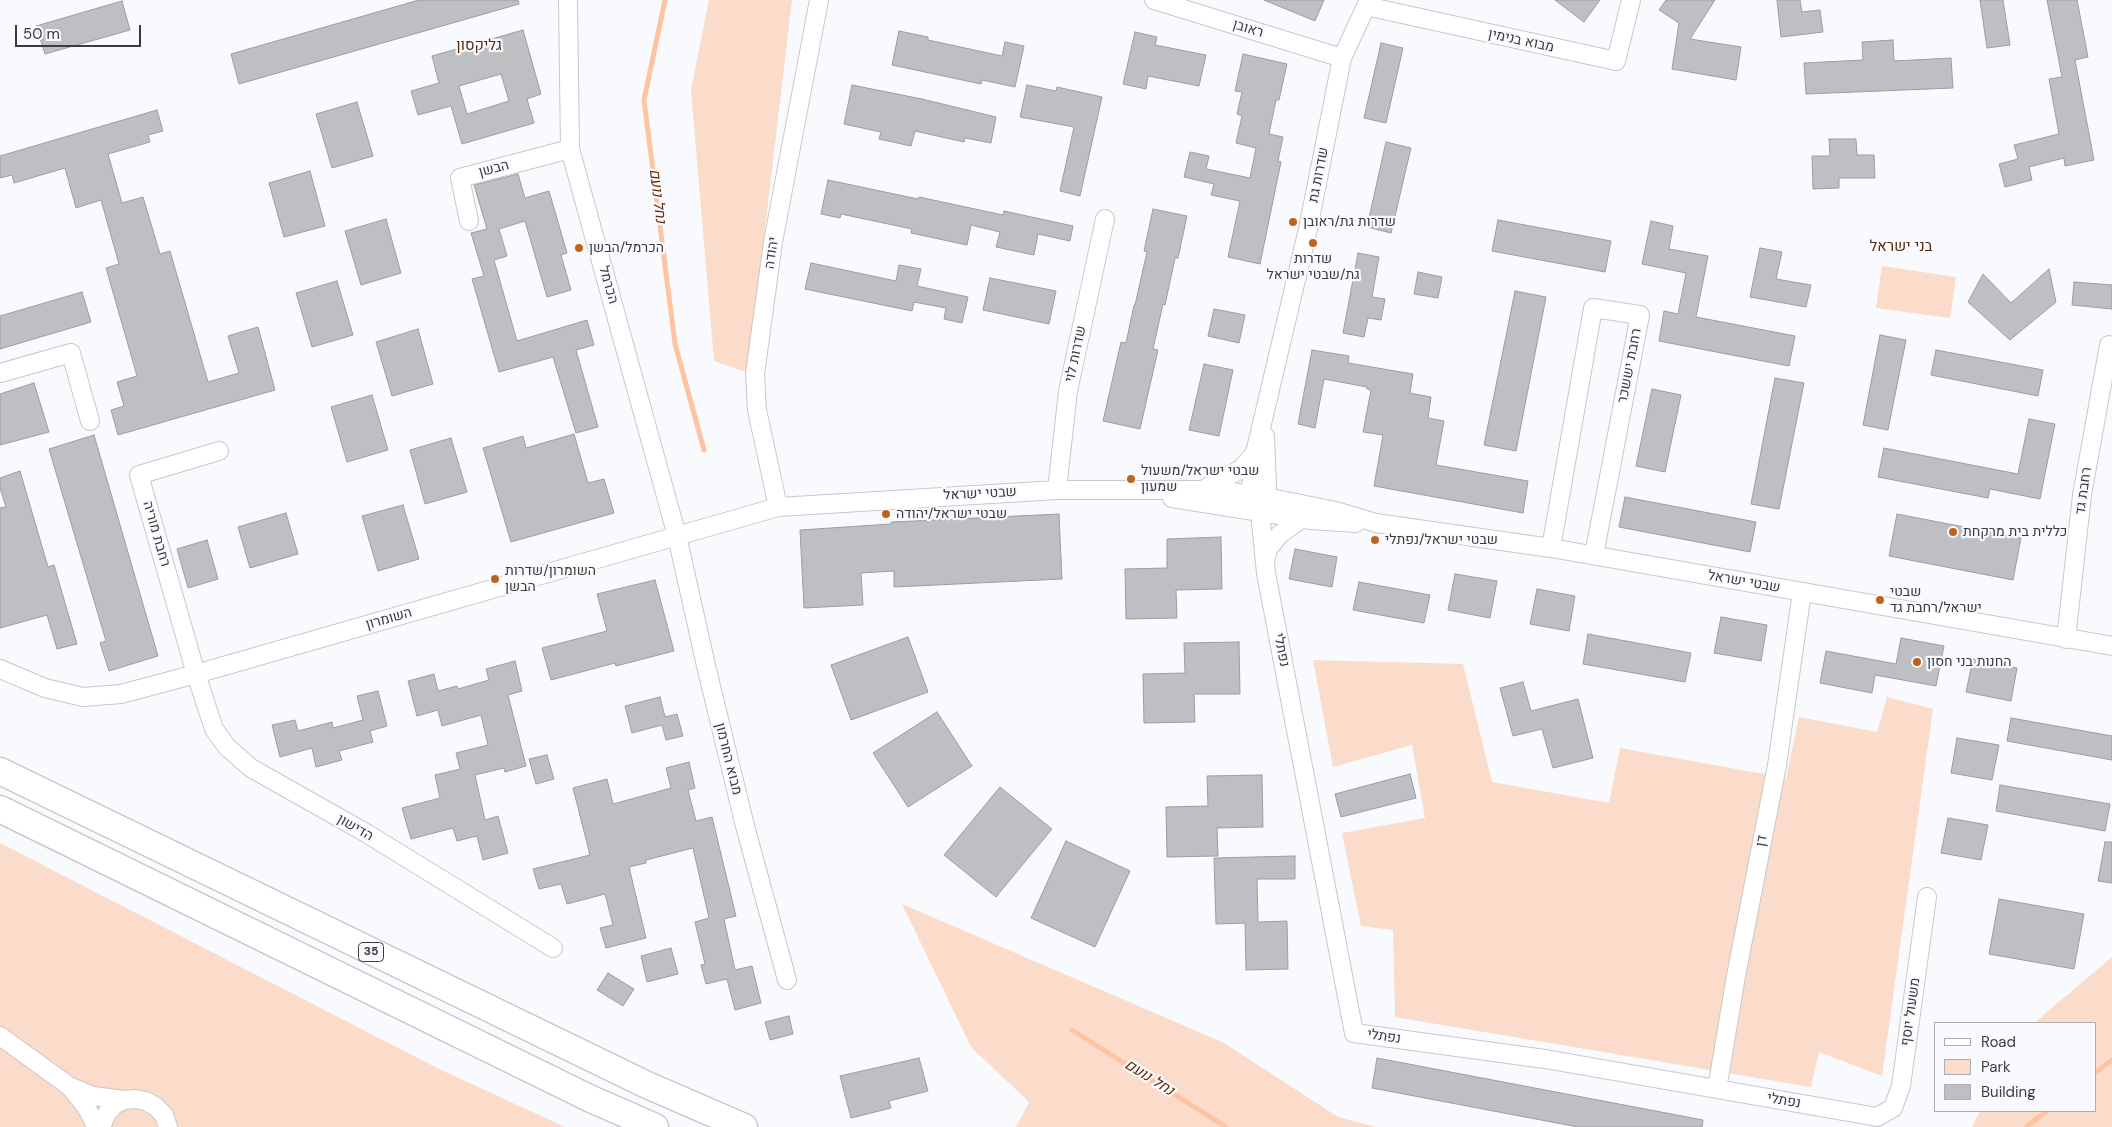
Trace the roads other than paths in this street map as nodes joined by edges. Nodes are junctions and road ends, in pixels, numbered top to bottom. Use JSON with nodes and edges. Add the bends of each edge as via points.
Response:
{"nodes":[{"id":1,"x":568,"y":0,"type":"edge"},
{"id":2,"x":820,"y":0,"type":"edge"},
{"id":3,"x":1154,"y":0,"type":"edge"},
{"id":4,"x":1631,"y":0,"type":"edge"},
{"id":5,"x":1367,"y":3,"type":"edge"},
{"id":6,"x":1342,"y":58,"type":"junction"},
{"id":7,"x":570,"y":149,"type":"junction"},
{"id":8,"x":1105,"y":219,"type":"dead end"},
{"id":9,"x":469,"y":221,"type":"dead end"},
{"id":10,"x":2109,"y":345,"type":"dead end"},
{"id":11,"x":0,"y":373,"type":"edge"},
{"id":12,"x":1266,"y":411,"type":"junction"},
{"id":13,"x":90,"y":421,"type":"dead end"},
{"id":14,"x":219,"y":451,"type":"dead end"},
{"id":15,"x":1255,"y":453,"type":"junction"},
{"id":16,"x":1057,"y":490,"type":"junction"},
{"id":17,"x":1122,"y":490,"type":"junction"},
{"id":18,"x":1202,"y":490,"type":"junction"},
{"id":19,"x":1259,"y":501,"type":"junction"},
{"id":20,"x":778,"y":507,"type":"junction"},
{"id":21,"x":1301,"y":519,"type":"junction"},
{"id":22,"x":1376,"y":523,"type":"junction"},
{"id":23,"x":677,"y":536,"type":"junction"},
{"id":24,"x":1551,"y":548,"type":"junction"},
{"id":25,"x":1594,"y":556,"type":"junction"},
{"id":26,"x":1265,"y":564,"type":"junction"},
{"id":27,"x":1802,"y":592,"type":"junction"},
{"id":28,"x":2066,"y":639,"type":"junction"},
{"id":29,"x":2112,"y":646,"type":"edge"},
{"id":30,"x":0,"y":669,"type":"edge"},
{"id":31,"x":196,"y":674,"type":"junction"},
{"id":32,"x":0,"y":771,"type":"edge"},
{"id":33,"x":0,"y":809,"type":"edge"},
{"id":34,"x":1927,"y":897,"type":"dead end"},
{"id":35,"x":552,"y":948,"type":"dead end"},
{"id":36,"x":787,"y":980,"type":"dead end"},
{"id":37,"x":0,"y":1036,"type":"edge"},
{"id":38,"x":69,"y":1086,"type":"junction"},
{"id":39,"x":1717,"y":1089,"type":"junction"},
{"id":40,"x":124,"y":1100,"type":"junction"},
{"id":41,"x":1877,"y":1117,"type":"joint"},
{"id":42,"x":97,"y":1127,"type":"edge"},
{"id":43,"x":101,"y":1127,"type":"edge"},
{"id":44,"x":168,"y":1127,"type":"edge"},
{"id":45,"x":655,"y":1127,"type":"edge"},
{"id":46,"x":744,"y":1127,"type":"edge"}],
"edges":[{"from":1,"to":7,"type":"street","name":"הכרמל"},
{"from":2,"to":20,"type":"street","name":"יהודה","via":[[773,242],[755,374],[760,425]]},
{"from":3,"to":6,"type":"street","name":"ראובן"},
{"from":4,"to":5,"type":"street","name":"מבוא בנימין","via":[[1616,61]]},
{"from":5,"to":6,"type":"street","name":"שדרות גת"},
{"from":6,"to":12,"type":"street","name":"שדרות גת","via":[[1308,229]]},
{"from":7,"to":9,"type":"street","name":"הבשן","via":[[460,178]]},
{"from":7,"to":23,"type":"street","name":"הכרמל"},
{"from":8,"to":16,"type":"street","name":"שדרות לוי","via":[[1068,391]]},
{"from":10,"to":28,"type":"street","name":"רחבת גד","via":[[2082,495]]},
{"from":11,"to":13,"type":"street","via":[[71,353]]},
{"from":12,"to":15,"type":"street","name":"שדרות גת"},
{"from":12,"to":19,"type":"street","name":"שדרות גת"},
{"from":14,"to":31,"type":"street","name":"רחבת מוריה","via":[[138,475]]},
{"from":15,"to":18,"type":"street","via":[[1241,470]]},
{"from":15,"to":19,"type":"street","name":"שדרות גת","via":[[1252,472]]},
{"from":16,"to":17,"type":"street","name":"שבטי ישראל"},
{"from":16,"to":20,"type":"street","name":"שבטי ישראל"},
{"from":17,"to":18,"type":"street","name":"שבטי ישראל"},
{"from":17,"to":19,"type":"street","name":"שבטי ישראל"},
{"from":18,"to":19,"type":"street","name":"שבטי ישראל"},
{"from":19,"to":21,"type":"street","name":"שבטי ישראל"},
{"from":19,"to":22,"type":"street","name":"שבטי ישראל","via":[[1336,511]]},
{"from":19,"to":26,"type":"street","name":"נפתלי"},
{"from":20,"to":23,"type":"street","name":"השומרון"},
{"from":21,"to":22,"type":"street","name":"שבטי ישראל"},
{"from":21,"to":26,"type":"street","via":[[1279,535],[1268,549]]},
{"from":22,"to":24,"type":"street","name":"שבטי ישראל"},
{"from":23,"to":31,"type":"street","name":"השומרון"},
{"from":23,"to":36,"type":"street","name":"מבוא החרמון","via":[[745,826]]},
{"from":24,"to":25,"type":"street","name":"שבטי ישראל"},
{"from":24,"to":25,"type":"street","name":"רחבת יששכר","via":[[1594,308],[1640,315]]},
{"from":25,"to":27,"type":"street","name":"שבטי ישראל"},
{"from":26,"to":39,"type":"street","name":"נפתלי","via":[[1354,1033],[1545,1059]]},
{"from":27,"to":28,"type":"street","name":"שבטי ישראל"},
{"from":27,"to":39,"type":"street","name":"דן","via":[[1777,765]]},
{"from":28,"to":29,"type":"street","name":"שבטי ישראל"},
{"from":30,"to":31,"type":"street","name":"השומרון","via":[[45,688],[83,697],[121,694]]},
{"from":31,"to":35,"type":"street","name":"הדישון","via":[[214,728],[227,747],[251,768]]},
{"from":32,"to":46,"type":"highway","number":"35","via":[[647,1086]]},
{"from":33,"to":45,"type":"highway","via":[[591,1099]]},
{"from":34,"to":41,"type":"street","name":"משעול יוסף","via":[[1901,1086],[1892,1108]]},
{"from":37,"to":38,"type":"street"},
{"from":38,"to":40,"type":"street","via":[[94,1096]]},
{"from":38,"to":42,"type":"street"},
{"from":39,"to":41,"type":"street","name":"נפתלי"},
{"from":40,"to":43,"type":"street","via":[[107,1113]]},
{"from":40,"to":44,"type":"street","via":[[146,1101],[156,1107]]}]}
